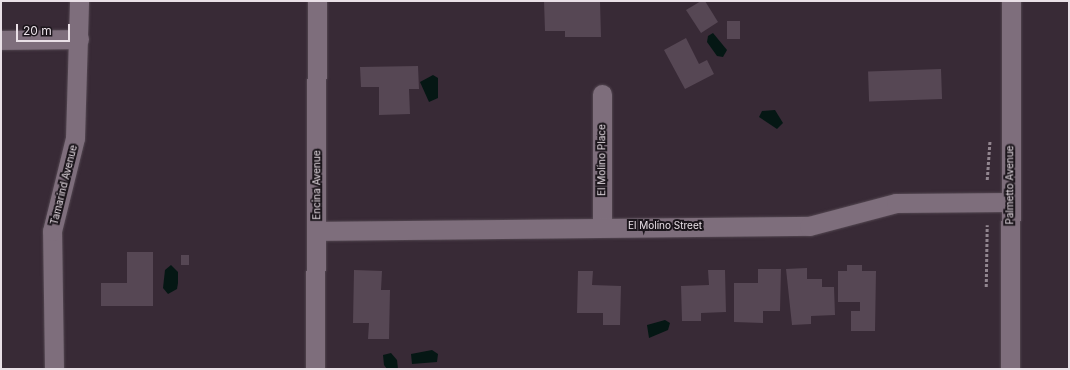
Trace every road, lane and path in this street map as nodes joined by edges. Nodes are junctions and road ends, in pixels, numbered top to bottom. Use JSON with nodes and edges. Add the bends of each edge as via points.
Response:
{"nodes":[{"id":1,"x":79,"y":1,"type":"edge"},
{"id":2,"x":317,"y":1,"type":"edge"},
{"id":3,"x":1011,"y":1,"type":"edge"},
{"id":4,"x":79,"y":39,"type":"junction"},
{"id":5,"x":1,"y":40,"type":"edge"},
{"id":6,"x":602,"y":94,"type":"dead end"},
{"id":7,"x":990,"y":141,"type":"dead end"},
{"id":8,"x":987,"y":180,"type":"dead end"},
{"id":9,"x":1010,"y":202,"type":"junction"},
{"id":10,"x":987,"y":224,"type":"dead end"},
{"id":11,"x":602,"y":226,"type":"junction"},
{"id":12,"x":316,"y":230,"type":"junction"},
{"id":13,"x":986,"y":287,"type":"dead end"},
{"id":14,"x":54,"y":369,"type":"edge"},
{"id":15,"x":315,"y":369,"type":"edge"},
{"id":16,"x":1010,"y":369,"type":"edge"}],
"edges":[{"from":1,"to":4,"type":"street","name":"Tamarind Avenue"},
{"from":2,"to":12,"type":"street","name":"Encina Avenue"},
{"from":3,"to":9,"type":"street","name":"Palmetto Avenue"},
{"from":4,"to":5,"type":"street"},
{"from":4,"to":14,"type":"street","name":"Tamarind Avenue","via":[[75,138],[52,231]]},
{"from":6,"to":11,"type":"street","name":"El Molino Place"},
{"from":7,"to":8,"type":"path"},
{"from":9,"to":11,"type":"street","name":"El Molino Street","via":[[896,203],[809,226]]},
{"from":9,"to":16,"type":"street","name":"Palmetto Avenue"},
{"from":10,"to":13,"type":"path"},
{"from":11,"to":12,"type":"street","name":"El Molino Street"},
{"from":12,"to":15,"type":"street","name":"Encina Avenue"}]}
